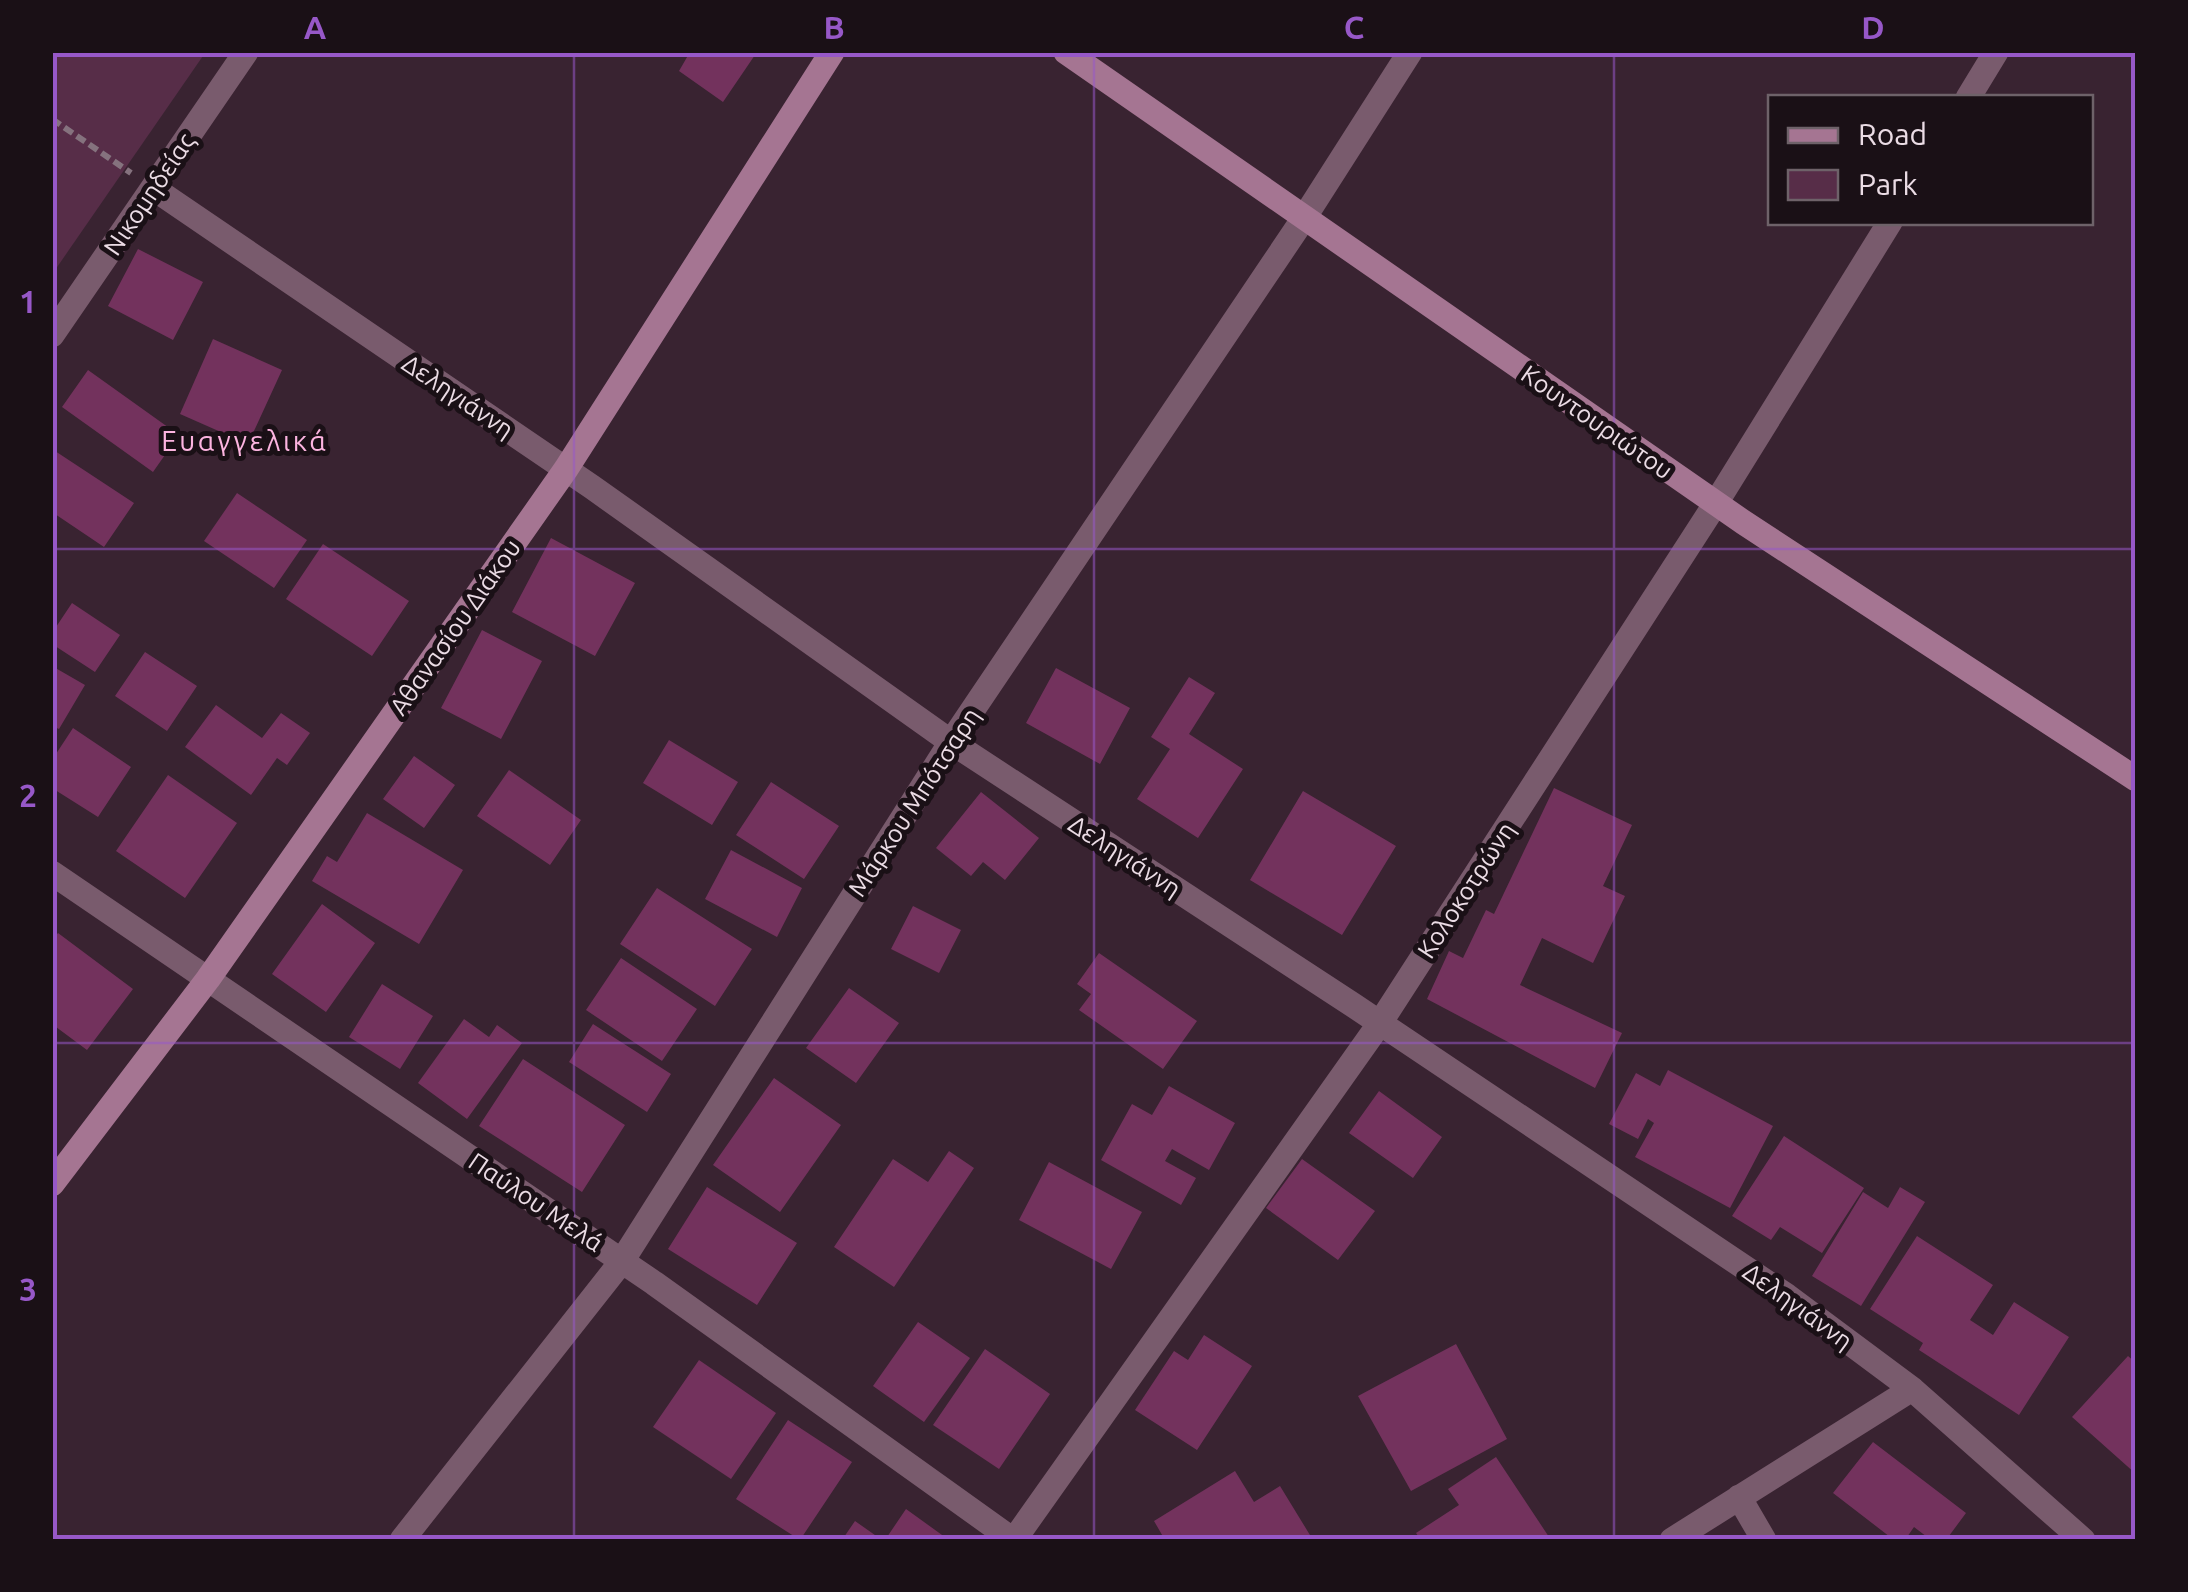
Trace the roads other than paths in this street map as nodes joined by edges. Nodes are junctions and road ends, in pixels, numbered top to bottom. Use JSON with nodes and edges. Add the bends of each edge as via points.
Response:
{"nodes":[{"id":1,"x":246,"y":52,"type":"edge"},
{"id":2,"x":832,"y":52,"type":"edge"},
{"id":3,"x":1066,"y":52,"type":"edge"},
{"id":4,"x":1410,"y":52,"type":"edge"},
{"id":5,"x":1996,"y":52,"type":"edge"},
{"id":6,"x":1970,"y":95,"type":"edge"},
{"id":7,"x":153,"y":188,"type":"junction"},
{"id":8,"x":1304,"y":218,"type":"junction"},
{"id":9,"x":1888,"y":225,"type":"edge"},
{"id":10,"x":52,"y":335,"type":"edge"},
{"id":11,"x":566,"y":469,"type":"junction"},
{"id":12,"x":1716,"y":503,"type":"junction"},
{"id":13,"x":951,"y":742,"type":"junction"},
{"id":14,"x":2136,"y":779,"type":"edge"},
{"id":15,"x":52,"y":873,"type":"edge"},
{"id":16,"x":208,"y":979,"type":"junction"},
{"id":17,"x":1380,"y":1023,"type":"junction"},
{"id":18,"x":52,"y":1184,"type":"edge"},
{"id":19,"x":622,"y":1262,"type":"junction"},
{"id":20,"x":1912,"y":1389,"type":"junction"},
{"id":21,"x":1740,"y":1497,"type":"junction"},
{"id":22,"x":402,"y":1540,"type":"edge"},
{"id":23,"x":1013,"y":1540,"type":"edge"},
{"id":24,"x":1672,"y":1540,"type":"edge"},
{"id":25,"x":1764,"y":1540,"type":"edge"},
{"id":26,"x":2083,"y":1540,"type":"edge"}],
"edges":[{"from":1,"to":7,"type":"street","name":"Νικομηδείας"},
{"from":2,"to":11,"type":"street","name":"Αθανασίου Διάκου"},
{"from":3,"to":8,"type":"street","name":"Κουντουριώτου"},
{"from":4,"to":8,"type":"street","name":"Μάρκου Μπότσαρη"},
{"from":5,"to":6,"type":"street"},
{"from":7,"to":10,"type":"street","name":"Νικομηδείας"},
{"from":7,"to":11,"type":"street","name":"Δεληγιάννη"},
{"from":8,"to":12,"type":"street","name":"Κουντουριώτου"},
{"from":8,"to":13,"type":"street","name":"Μάρκου Μπότσαρη"},
{"from":9,"to":12,"type":"street","name":"Κολοκοτρώνη"},
{"from":11,"to":13,"type":"street","name":"Δεληγιάννη"},
{"from":11,"to":16,"type":"street","name":"Αθανασίου Διάκου"},
{"from":12,"to":14,"type":"street","name":"Κουντουριώτου"},
{"from":12,"to":17,"type":"street","name":"Κολοκοτρώνη"},
{"from":13,"to":17,"type":"street","name":"Δεληγιάννη"},
{"from":13,"to":19,"type":"street","name":"Μάρκου Μπότσαρη"},
{"from":15,"to":16,"type":"street","name":"Παύλου Μελά"},
{"from":16,"to":18,"type":"street","name":"Αθανασίου Διάκου"},
{"from":16,"to":19,"type":"street","name":"Παύλου Μελά"},
{"from":17,"to":20,"type":"street","name":"Δεληγιάννη","via":[[1788,1296]]},
{"from":17,"to":23,"type":"street","name":"Κολοκοτρώνη"},
{"from":19,"to":22,"type":"street","name":"Μάρκου Μπότσαρη"},
{"from":19,"to":23,"type":"street","name":"Παύλου Μελά"},
{"from":20,"to":21,"type":"street"},
{"from":20,"to":26,"type":"street","name":"Δεληγιάννη"},
{"from":21,"to":24,"type":"street"},
{"from":21,"to":25,"type":"street"}]}
